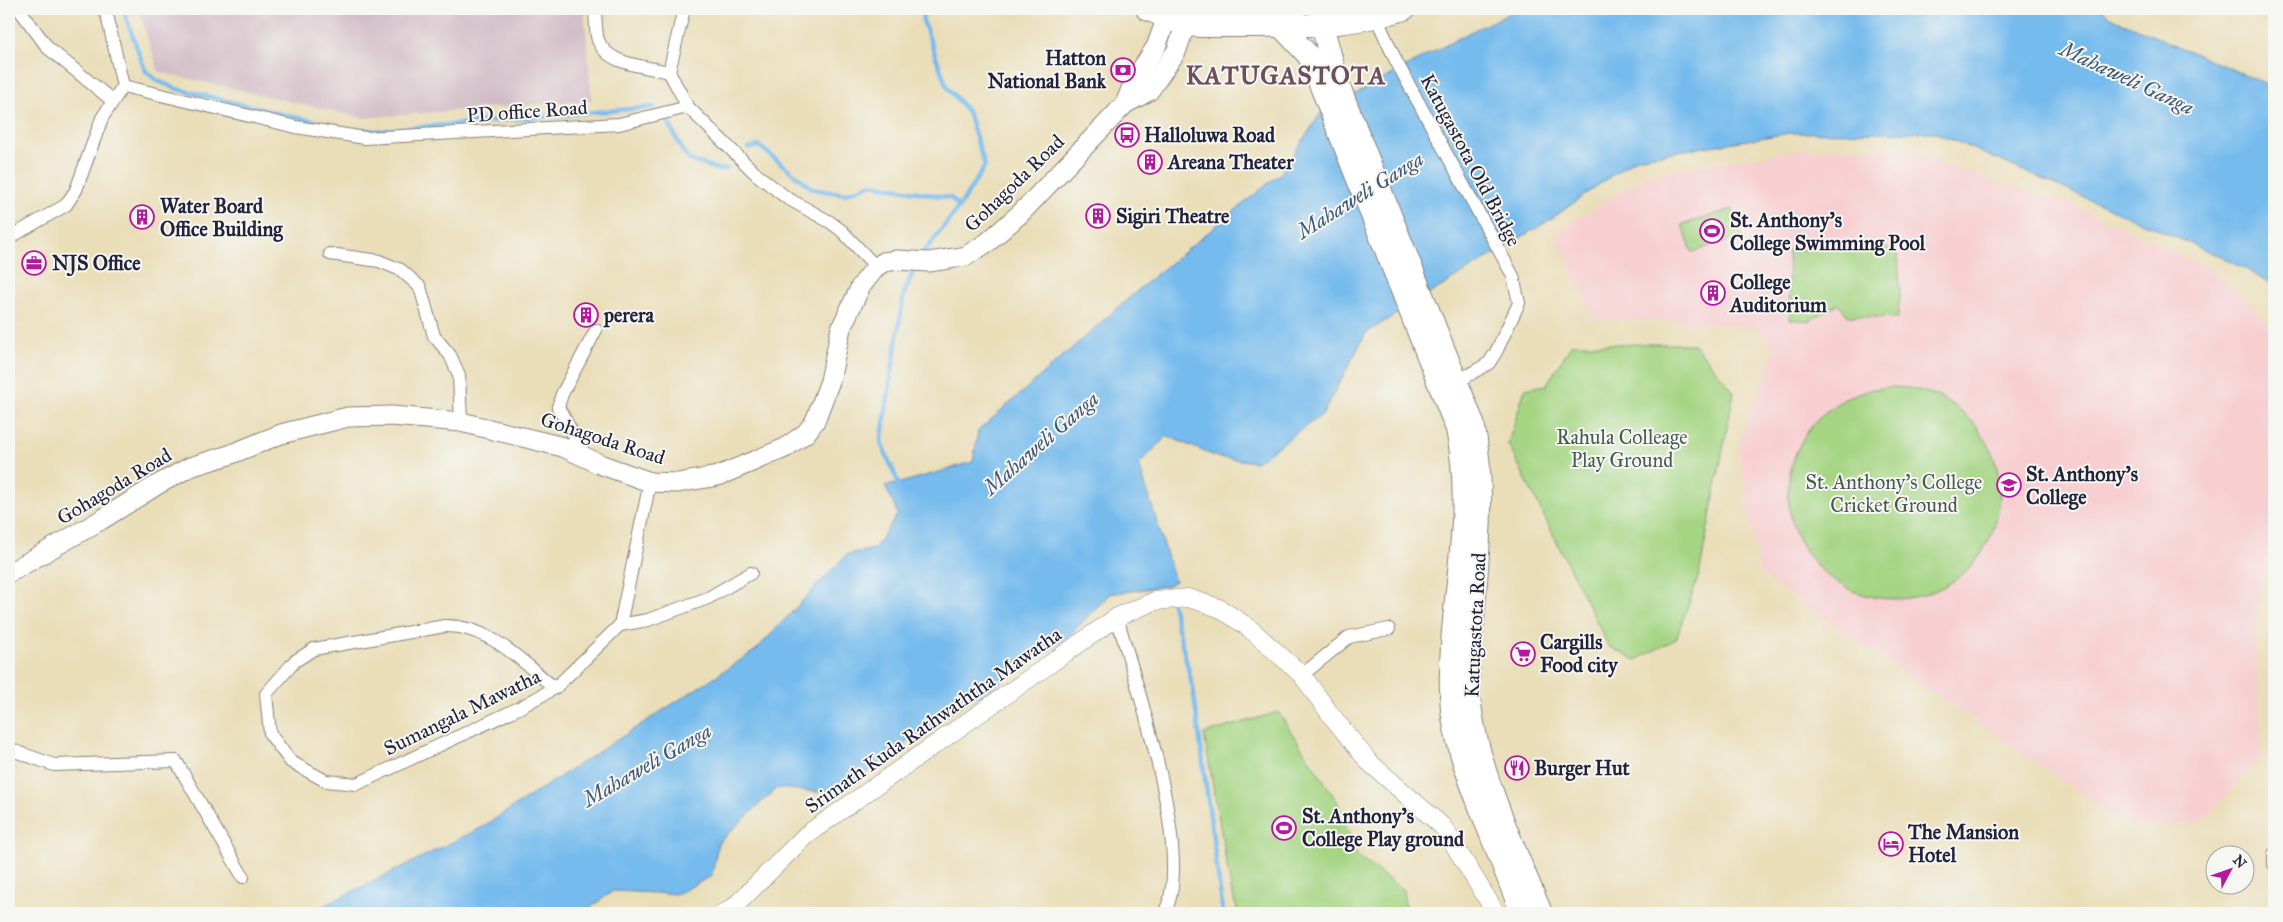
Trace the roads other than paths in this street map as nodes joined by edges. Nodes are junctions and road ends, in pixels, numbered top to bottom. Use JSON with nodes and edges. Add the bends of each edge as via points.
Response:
{"nodes":[{"id":1,"x":18,"y":9,"type":"edge"},
{"id":2,"x":102,"y":9,"type":"edge"},
{"id":3,"x":595,"y":9,"type":"edge"},
{"id":4,"x":684,"y":9,"type":"edge"},
{"id":5,"x":1404,"y":9,"type":"edge"},
{"id":6,"x":1173,"y":13,"type":"edge"},
{"id":7,"x":1282,"y":13,"type":"edge"},
{"id":8,"x":1315,"y":17,"type":"edge"},
{"id":9,"x":1376,"y":17,"type":"junction"},
{"id":10,"x":1319,"y":55,"type":"junction"},
{"id":11,"x":669,"y":72,"type":"junction"},
{"id":12,"x":123,"y":86,"type":"junction"},
{"id":13,"x":113,"y":101,"type":"junction"},
{"id":14,"x":688,"y":107,"type":"junction"},
{"id":15,"x":9,"y":238,"type":"edge"},
{"id":16,"x":330,"y":254,"type":"dead end"},
{"id":17,"x":876,"y":267,"type":"junction"},
{"id":18,"x":596,"y":330,"type":"dead end"},
{"id":19,"x":1441,"y":364,"type":"junction"},
{"id":20,"x":1457,"y":382,"type":"junction"},
{"id":21,"x":461,"y":422,"type":"junction"},
{"id":22,"x":586,"y":457,"type":"junction"},
{"id":23,"x":650,"y":482,"type":"junction"},
{"id":24,"x":9,"y":573,"type":"edge"},
{"id":25,"x":751,"y":573,"type":"dead end"},
{"id":26,"x":1117,"y":617,"type":"junction"},
{"id":27,"x":620,"y":625,"type":"junction"},
{"id":28,"x":1389,"y":629,"type":"dead end"},
{"id":29,"x":1302,"y":675,"type":"junction"},
{"id":30,"x":555,"y":688,"type":"junction"},
{"id":31,"x":9,"y":749,"type":"edge"},
{"id":32,"x":2274,"y":854,"type":"edge"},
{"id":33,"x":2274,"y":864,"type":"edge"},
{"id":34,"x":243,"y":877,"type":"dead end"},
{"id":35,"x":729,"y":912,"type":"edge"},
{"id":36,"x":1164,"y":913,"type":"edge"},
{"id":37,"x":1496,"y":913,"type":"edge"},
{"id":38,"x":1522,"y":913,"type":"edge"},
{"id":39,"x":1541,"y":913,"type":"edge"}],
"edges":[{"from":1,"to":13,"type":"street","via":[[48,48]]},
{"from":2,"to":12,"type":"street","via":[[107,15]]},
{"from":3,"to":11,"type":"street","via":[[597,38],[604,52],[615,60]]},
{"from":4,"to":11,"type":"street"},
{"from":5,"to":9,"type":"highway"},
{"from":6,"to":7,"type":"highway"},
{"from":6,"to":17,"type":"main road","name":"Gohagoda Road","via":[[1176,52],[1149,91],[1125,104],[1042,192],[988,242],[966,256],[929,262],[897,260]]},
{"from":7,"to":8,"type":"highway"},
{"from":7,"to":10,"type":"highway"},
{"from":8,"to":9,"type":"highway"},
{"from":8,"to":10,"type":"highway"},
{"from":9,"to":10,"type":"highway"},
{"from":9,"to":20,"type":"street","name":"Katugastota Old Bridge","via":[[1396,61],[1513,276],[1519,303],[1489,363]]},
{"from":10,"to":19,"type":"highway"},
{"from":11,"to":14,"type":"street"},
{"from":12,"to":13,"type":"street"},
{"from":12,"to":14,"type":"street","name":"PD office Road","via":[[296,127],[365,138],[619,124]]},
{"from":13,"to":15,"type":"street","via":[[102,118],[76,190],[66,205]]},
{"from":14,"to":17,"type":"street","via":[[756,174],[787,198],[842,231]]},
{"from":16,"to":21,"type":"street","via":[[379,261],[401,270],[420,287],[434,336],[450,356],[459,375]]},
{"from":17,"to":23,"type":"main road","name":"Gohagoda Road","via":[[861,286],[847,313],[830,381],[821,407],[806,433],[785,448],[718,476],[678,483]]},
{"from":18,"to":22,"type":"street","via":[[558,407]]},
{"from":19,"to":20,"type":"highway","name":"Katugastota Road"},
{"from":19,"to":38,"type":"highway","name":"Katugastota Road","via":[[1464,468],[1464,516],[1451,661],[1454,716],[1463,760]]},
{"from":20,"to":39,"type":"highway","name":"Katugastota Road","via":[[1473,423],[1481,482],[1468,682],[1474,730],[1495,797]]},
{"from":21,"to":22,"type":"main road","name":"Gohagoda Road","via":[[524,436]]},
{"from":21,"to":24,"type":"main road","name":"Gohagoda Road","via":[[392,416],[348,417],[281,434],[170,476],[102,520]]},
{"from":22,"to":23,"type":"main road","name":"Gohagoda Road"},
{"from":23,"to":27,"type":"street"},
{"from":25,"to":27,"type":"street","via":[[708,598],[648,620]]},
{"from":26,"to":29,"type":"street","name":"Srimath Kuda Rathwaththa Mawatha","via":[[1155,601],[1188,598],[1218,608],[1248,627]]},
{"from":26,"to":35,"type":"street","name":"Srimath Kuda Rathwaththa Mawatha","via":[[806,835]]},
{"from":26,"to":36,"type":"street","via":[[1163,782],[1171,836],[1173,882]]},
{"from":27,"to":30,"type":"street","name":"Sumangala Mawatha"},
{"from":28,"to":29,"type":"street","via":[[1350,637]]},
{"from":29,"to":37,"type":"street","via":[[1369,762],[1443,827]]},
{"from":30,"to":30,"type":"street","name":"Sumangala Mawatha","via":[[357,784],[326,781],[291,762],[270,734],[266,694],[295,661],[314,649],[444,626],[458,626],[490,637]]},
{"from":31,"to":34,"type":"street","via":[[54,765],[176,761]]},
{"from":32,"to":33,"type":"street"}]}
